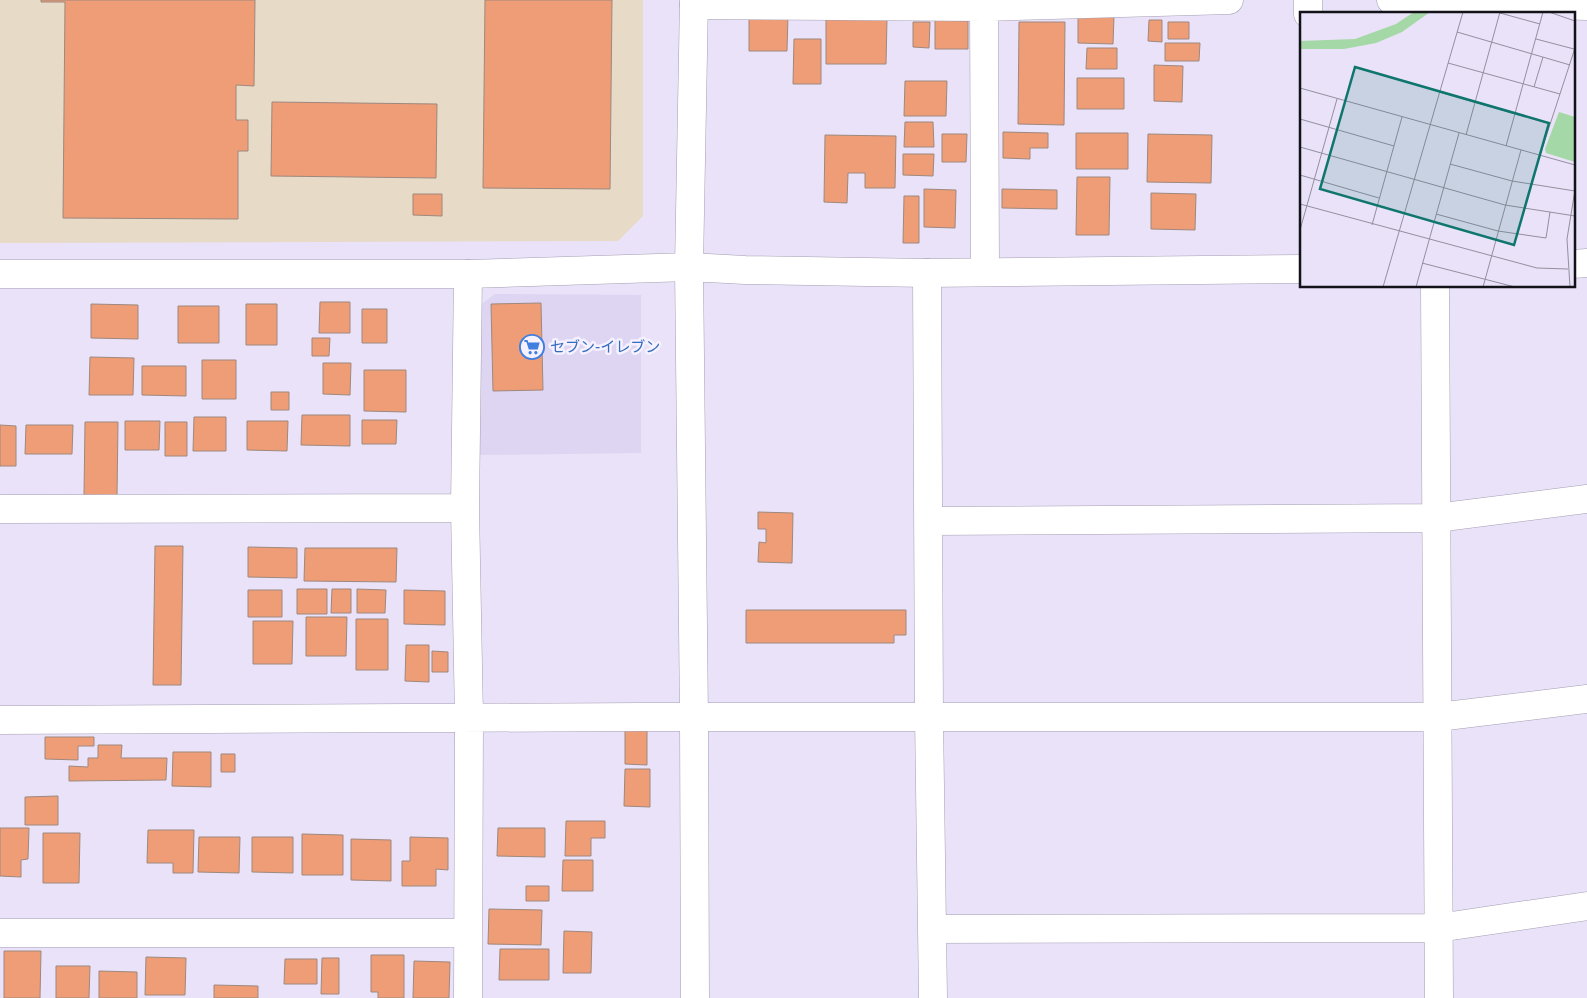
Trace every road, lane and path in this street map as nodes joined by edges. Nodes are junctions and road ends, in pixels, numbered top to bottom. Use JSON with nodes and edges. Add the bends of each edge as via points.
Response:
{"nodes":[{"id":1,"x":1229,"y":0,"type":"edge"},
{"id":2,"x":1391,"y":0,"type":"edge"},
{"id":3,"x":694,"y":3,"type":"edge"},
{"id":4,"x":984,"y":4,"type":"edge"},
{"id":5,"x":1587,"y":6,"type":"edge"},
{"id":6,"x":1587,"y":263,"type":"edge"},
{"id":7,"x":1574,"y":264,"type":"edge"},
{"id":8,"x":689,"y":268,"type":"junction"},
{"id":9,"x":1300,"y":269,"type":"edge"},
{"id":10,"x":985,"y":271,"type":"junction"},
{"id":11,"x":927,"y":273,"type":"junction"},
{"id":12,"x":0,"y":274,"type":"edge"},
{"id":13,"x":468,"y":274,"type":"junction"},
{"id":14,"x":1435,"y":288,"type":"edge"},
{"id":15,"x":1587,"y":499,"type":"edge"},
{"id":16,"x":465,"y":508,"type":"junction"},
{"id":17,"x":0,"y":509,"type":"edge"},
{"id":18,"x":1436,"y":518,"type":"junction"},
{"id":19,"x":928,"y":521,"type":"junction"},
{"id":20,"x":1587,"y":699,"type":"edge"},
{"id":21,"x":929,"y":717,"type":"junction"},
{"id":22,"x":1438,"y":717,"type":"junction"},
{"id":23,"x":469,"y":718,"type":"junction"},
{"id":24,"x":694,"y":718,"type":"junction"},
{"id":25,"x":0,"y":720,"type":"edge"},
{"id":26,"x":1587,"y":906,"type":"edge"},
{"id":27,"x":1438,"y":928,"type":"junction"},
{"id":28,"x":934,"y":929,"type":"junction"},
{"id":29,"x":0,"y":933,"type":"edge"},
{"id":30,"x":468,"y":933,"type":"junction"},
{"id":31,"x":468,"y":998,"type":"edge"},
{"id":32,"x":695,"y":998,"type":"edge"},
{"id":33,"x":934,"y":998,"type":"edge"},
{"id":34,"x":1438,"y":998,"type":"edge"}],
"edges":[{"from":1,"to":4,"type":"street"},
{"from":2,"to":5,"type":"street"},
{"from":3,"to":4,"type":"street"},
{"from":3,"to":8,"type":"street"},
{"from":4,"to":10,"type":"street"},
{"from":6,"to":7,"type":"street"},
{"from":8,"to":11,"type":"street"},
{"from":8,"to":13,"type":"street"},
{"from":8,"to":24,"type":"street"},
{"from":9,"to":10,"type":"street"},
{"from":10,"to":11,"type":"street"},
{"from":11,"to":19,"type":"street"},
{"from":12,"to":13,"type":"street"},
{"from":13,"to":16,"type":"street"},
{"from":14,"to":18,"type":"street"},
{"from":15,"to":18,"type":"street"},
{"from":16,"to":17,"type":"street"},
{"from":16,"to":23,"type":"street"},
{"from":18,"to":19,"type":"street"},
{"from":18,"to":22,"type":"street"},
{"from":19,"to":21,"type":"street"},
{"from":20,"to":22,"type":"street"},
{"from":21,"to":22,"type":"street"},
{"from":21,"to":24,"type":"street"},
{"from":21,"to":28,"type":"street"},
{"from":22,"to":27,"type":"street"},
{"from":23,"to":24,"type":"street"},
{"from":23,"to":25,"type":"street"},
{"from":23,"to":30,"type":"street"},
{"from":24,"to":32,"type":"street"},
{"from":26,"to":27,"type":"street"},
{"from":27,"to":28,"type":"street"},
{"from":27,"to":34,"type":"street"},
{"from":28,"to":33,"type":"street"},
{"from":29,"to":30,"type":"street"},
{"from":30,"to":31,"type":"street"}]}
